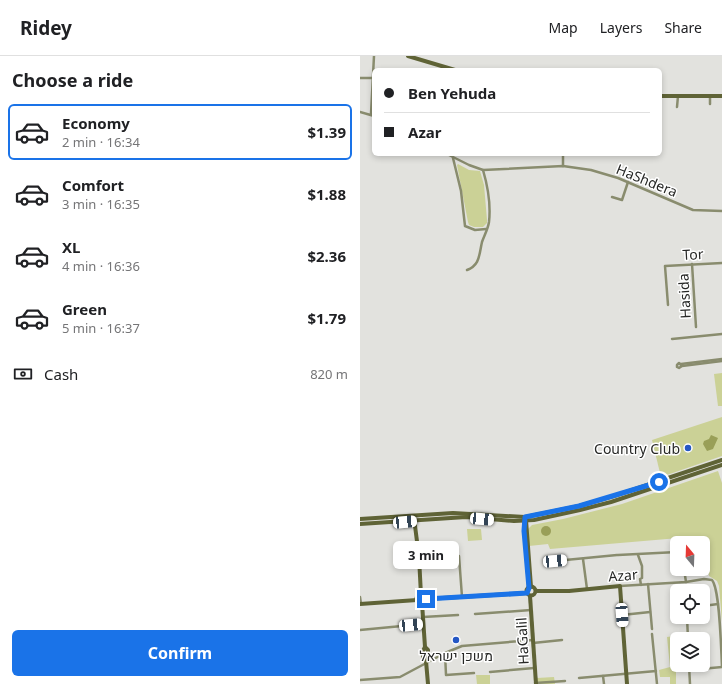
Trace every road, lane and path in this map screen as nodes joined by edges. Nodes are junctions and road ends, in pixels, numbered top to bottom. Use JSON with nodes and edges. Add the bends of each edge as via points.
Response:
{"nodes":[{"id":1,"x":374,"y":56,"type":"edge"},
{"id":2,"x":408,"y":56,"type":"edge"},
{"id":3,"x":373,"y":68,"type":"edge"},
{"id":4,"x":444,"y":68,"type":"edge"},
{"id":5,"x":360,"y":78,"type":"edge"},
{"id":6,"x":372,"y":78,"type":"edge"},
{"id":7,"x":662,"y":96,"type":"edge"},
{"id":8,"x":678,"y":96,"type":"junction"},
{"id":9,"x":710,"y":96,"type":"junction"},
{"id":10,"x":722,"y":96,"type":"edge"},
{"id":11,"x":710,"y":104,"type":"dead end"},
{"id":12,"x":677,"y":107,"type":"dead end"},
{"id":13,"x":360,"y":112,"type":"edge"},
{"id":14,"x":372,"y":115,"type":"edge"},
{"id":15,"x":450,"y":156,"type":"edge"},
{"id":16,"x":563,"y":156,"type":"edge"},
{"id":17,"x":453,"y":158,"type":"junction"},
{"id":18,"x":563,"y":166,"type":"junction"},
{"id":19,"x":484,"y":170,"type":"junction"},
{"id":20,"x":628,"y":182,"type":"junction"},
{"id":21,"x":612,"y":197,"type":"dead end"},
{"id":22,"x":722,"y":211,"type":"edge"},
{"id":23,"x":486,"y":229,"type":"junction"},
{"id":24,"x":722,"y":263,"type":"edge"},
{"id":25,"x":692,"y":264,"type":"junction"},
{"id":26,"x":467,"y":270,"type":"dead end"},
{"id":27,"x":668,"y":304,"type":"dead end"},
{"id":28,"x":696,"y":327,"type":"dead end"},
{"id":29,"x":722,"y":334,"type":"edge"},
{"id":30,"x":672,"y":339,"type":"dead end"},
{"id":31,"x":722,"y":360,"type":"edge"},
{"id":32,"x":681,"y":365,"type":"dead end"},
{"id":33,"x":722,"y":460,"type":"edge"},
{"id":34,"x":722,"y":465,"type":"edge"},
{"id":35,"x":414,"y":518,"type":"junction"},
{"id":36,"x":360,"y":519,"type":"edge"},
{"id":37,"x":424,"y":520,"type":"junction"},
{"id":38,"x":525,"y":520,"type":"junction"},
{"id":39,"x":534,"y":520,"type":"junction"},
{"id":40,"x":514,"y":521,"type":"junction"},
{"id":41,"x":405,"y":522,"type":"junction"},
{"id":42,"x":360,"y":524,"type":"edge"},
{"id":43,"x":526,"y":530,"type":"junction"},
{"id":44,"x":416,"y":531,"type":"junction"},
{"id":45,"x":670,"y":553,"type":"edge"},
{"id":46,"x":638,"y":555,"type":"junction"},
{"id":47,"x":459,"y":556,"type":"dead end"},
{"id":48,"x":584,"y":559,"type":"junction"},
{"id":49,"x":555,"y":561,"type":"dead end"},
{"id":50,"x":685,"y":576,"type":"edge"},
{"id":51,"x":686,"y":582,"type":"junction"},
{"id":52,"x":648,"y":584,"type":"junction"},
{"id":53,"x":641,"y":585,"type":"junction"},
{"id":54,"x":620,"y":586,"type":"junction"},
{"id":55,"x":530,"y":587,"type":"junction"},
{"id":56,"x":587,"y":589,"type":"junction"},
{"id":57,"x":536,"y":591,"type":"junction"},
{"id":58,"x":529,"y":594,"type":"junction"},
{"id":59,"x":421,"y":595,"type":"junction"},
{"id":60,"x":360,"y":597,"type":"edge"},
{"id":61,"x":462,"y":597,"type":"junction"},
{"id":62,"x":426,"y":599,"type":"junction"},
{"id":63,"x":417,"y":600,"type":"junction"},
{"id":64,"x":422,"y":603,"type":"junction"},
{"id":65,"x":360,"y":604,"type":"edge"},
{"id":66,"x":718,"y":604,"type":"junction"},
{"id":67,"x":710,"y":605,"type":"edge"},
{"id":68,"x":531,"y":610,"type":"junction"},
{"id":69,"x":650,"y":612,"type":"junction"},
{"id":70,"x":475,"y":614,"type":"dead end"},
{"id":71,"x":458,"y":615,"type":"dead end"},
{"id":72,"x":622,"y":615,"type":"junction"},
{"id":73,"x":423,"y":617,"type":"junction"},
{"id":74,"x":424,"y":624,"type":"junction"},
{"id":75,"x":652,"y":629,"type":"dead end"},
{"id":76,"x":360,"y":630,"type":"edge"},
{"id":77,"x":652,"y":634,"type":"dead end"},
{"id":78,"x":562,"y":640,"type":"dead end"},
{"id":79,"x":533,"y":641,"type":"junction"},
{"id":80,"x":445,"y":653,"type":"junction"},
{"id":81,"x":426,"y":662,"type":"junction"},
{"id":82,"x":722,"y":667,"type":"edge"},
{"id":83,"x":534,"y":668,"type":"junction"},
{"id":84,"x":710,"y":668,"type":"edge"},
{"id":85,"x":656,"y":671,"type":"junction"},
{"id":86,"x":490,"y":672,"type":"dead end"},
{"id":87,"x":690,"y":672,"type":"edge"},
{"id":88,"x":474,"y":673,"type":"dead end"},
{"id":89,"x":626,"y":674,"type":"junction"},
{"id":90,"x":603,"y":676,"type":"junction"},
{"id":91,"x":579,"y":678,"type":"dead end"},
{"id":92,"x":360,"y":680,"type":"edge"},
{"id":93,"x":565,"y":681,"type":"dead end"},
{"id":94,"x":428,"y":684,"type":"edge"},
{"id":95,"x":536,"y":684,"type":"edge"},
{"id":96,"x":604,"y":684,"type":"edge"},
{"id":97,"x":626,"y":684,"type":"edge"},
{"id":98,"x":657,"y":684,"type":"edge"},
{"id":99,"x":690,"y":684,"type":"edge"}],
"edges":[{"from":1,"to":3,"type":"street"},
{"from":2,"to":4,"type":"street"},
{"from":5,"to":6,"type":"street"},
{"from":7,"to":8,"type":"street"},
{"from":8,"to":9,"type":"street"},
{"from":8,"to":12,"type":"street"},
{"from":9,"to":10,"type":"street"},
{"from":9,"to":11,"type":"street"},
{"from":13,"to":14,"type":"street"},
{"from":15,"to":17,"type":"street","name":"HaShdera"},
{"from":16,"to":18,"type":"street"},
{"from":17,"to":19,"type":"street","name":"HaShdera"},
{"from":17,"to":23,"type":"street","via":[[461,191],[465,226],[475,230]]},
{"from":18,"to":19,"type":"street","name":"HaShdera"},
{"from":18,"to":20,"type":"street","name":"HaShdera","via":[[591,170]]},
{"from":19,"to":23,"type":"street","via":[[490,205],[489,224]]},
{"from":20,"to":21,"type":"street","via":[[622,200]]},
{"from":20,"to":22,"type":"street","name":"HaShdera","via":[[693,210]]},
{"from":23,"to":26,"type":"street","via":[[478,263]]},
{"from":24,"to":25,"type":"street","name":"Tor"},
{"from":25,"to":27,"type":"street","name":"Tor","via":[[665,266]]},
{"from":25,"to":28,"type":"street","name":"Hasida"},
{"from":29,"to":30,"type":"street"},
{"from":31,"to":32,"type":"street"},
{"from":33,"to":38,"type":"street","via":[[614,496]]},
{"from":34,"to":39,"type":"street","via":[[611,502]]},
{"from":35,"to":36,"type":"street"},
{"from":35,"to":37,"type":"street"},
{"from":35,"to":38,"type":"street","via":[[460,513]]},
{"from":35,"to":41,"type":"street"},
{"from":35,"to":44,"type":"street"},
{"from":37,"to":40,"type":"street","via":[[466,517]]},
{"from":37,"to":44,"type":"street"},
{"from":38,"to":39,"type":"street"},
{"from":38,"to":40,"type":"street"},
{"from":38,"to":43,"type":"street"},
{"from":39,"to":43,"type":"street"},
{"from":40,"to":43,"type":"street"},
{"from":41,"to":42,"type":"street"},
{"from":41,"to":44,"type":"street","via":[[412,524]]},
{"from":43,"to":55,"type":"street"},
{"from":44,"to":59,"type":"street"},
{"from":45,"to":46,"type":"street"},
{"from":46,"to":48,"type":"street"},
{"from":46,"to":53,"type":"street","via":[[642,566]]},
{"from":47,"to":61,"type":"street"},
{"from":48,"to":49,"type":"street"},
{"from":48,"to":56,"type":"street"},
{"from":50,"to":51,"type":"street"},
{"from":51,"to":52,"type":"street","name":"Azar"},
{"from":51,"to":66,"type":"street","name":"Azar","via":[[712,580]]},
{"from":52,"to":53,"type":"street","name":"Azar"},
{"from":52,"to":69,"type":"street"},
{"from":53,"to":54,"type":"street","name":"Azar"},
{"from":54,"to":56,"type":"street","name":"Azar"},
{"from":54,"to":72,"type":"street"},
{"from":55,"to":57,"type":"street"},
{"from":55,"to":58,"type":"street"},
{"from":56,"to":57,"type":"street","name":"Azar"},
{"from":57,"to":58,"type":"street","via":[[534,595]]},
{"from":58,"to":61,"type":"street"},
{"from":58,"to":68,"type":"street","name":"HaGalil"},
{"from":59,"to":62,"type":"street"},
{"from":59,"to":63,"type":"street"},
{"from":60,"to":65,"type":"street"},
{"from":61,"to":62,"type":"street"},
{"from":62,"to":64,"type":"street"},
{"from":63,"to":64,"type":"street"},
{"from":63,"to":65,"type":"street"},
{"from":64,"to":73,"type":"street"},
{"from":66,"to":67,"type":"street"},
{"from":66,"to":82,"type":"street"},
{"from":68,"to":70,"type":"street"},
{"from":68,"to":79,"type":"street","name":"HaGalil"},
{"from":69,"to":72,"type":"street"},
{"from":69,"to":75,"type":"street"},
{"from":71,"to":73,"type":"street"},
{"from":72,"to":89,"type":"street"},
{"from":73,"to":74,"type":"street"},
{"from":74,"to":76,"type":"street"},
{"from":74,"to":81,"type":"street","via":[[425,647],[428,650]]},
{"from":77,"to":85,"type":"street"},
{"from":78,"to":79,"type":"street"},
{"from":79,"to":80,"type":"street","via":[[462,646]]},
{"from":79,"to":83,"type":"street","name":"HaGalil"},
{"from":80,"to":81,"type":"street"},
{"from":80,"to":88,"type":"street","via":[[446,675]]},
{"from":81,"to":92,"type":"street","via":[[400,677]]},
{"from":81,"to":94,"type":"street"},
{"from":82,"to":84,"type":"street"},
{"from":83,"to":86,"type":"street"},
{"from":83,"to":95,"type":"street","name":"HaGalil"},
{"from":85,"to":89,"type":"street"},
{"from":85,"to":98,"type":"street"},
{"from":87,"to":99,"type":"street"},
{"from":89,"to":90,"type":"street"},
{"from":89,"to":97,"type":"street"},
{"from":90,"to":91,"type":"street"},
{"from":90,"to":96,"type":"street"},
{"from":93,"to":95,"type":"street"}]}
